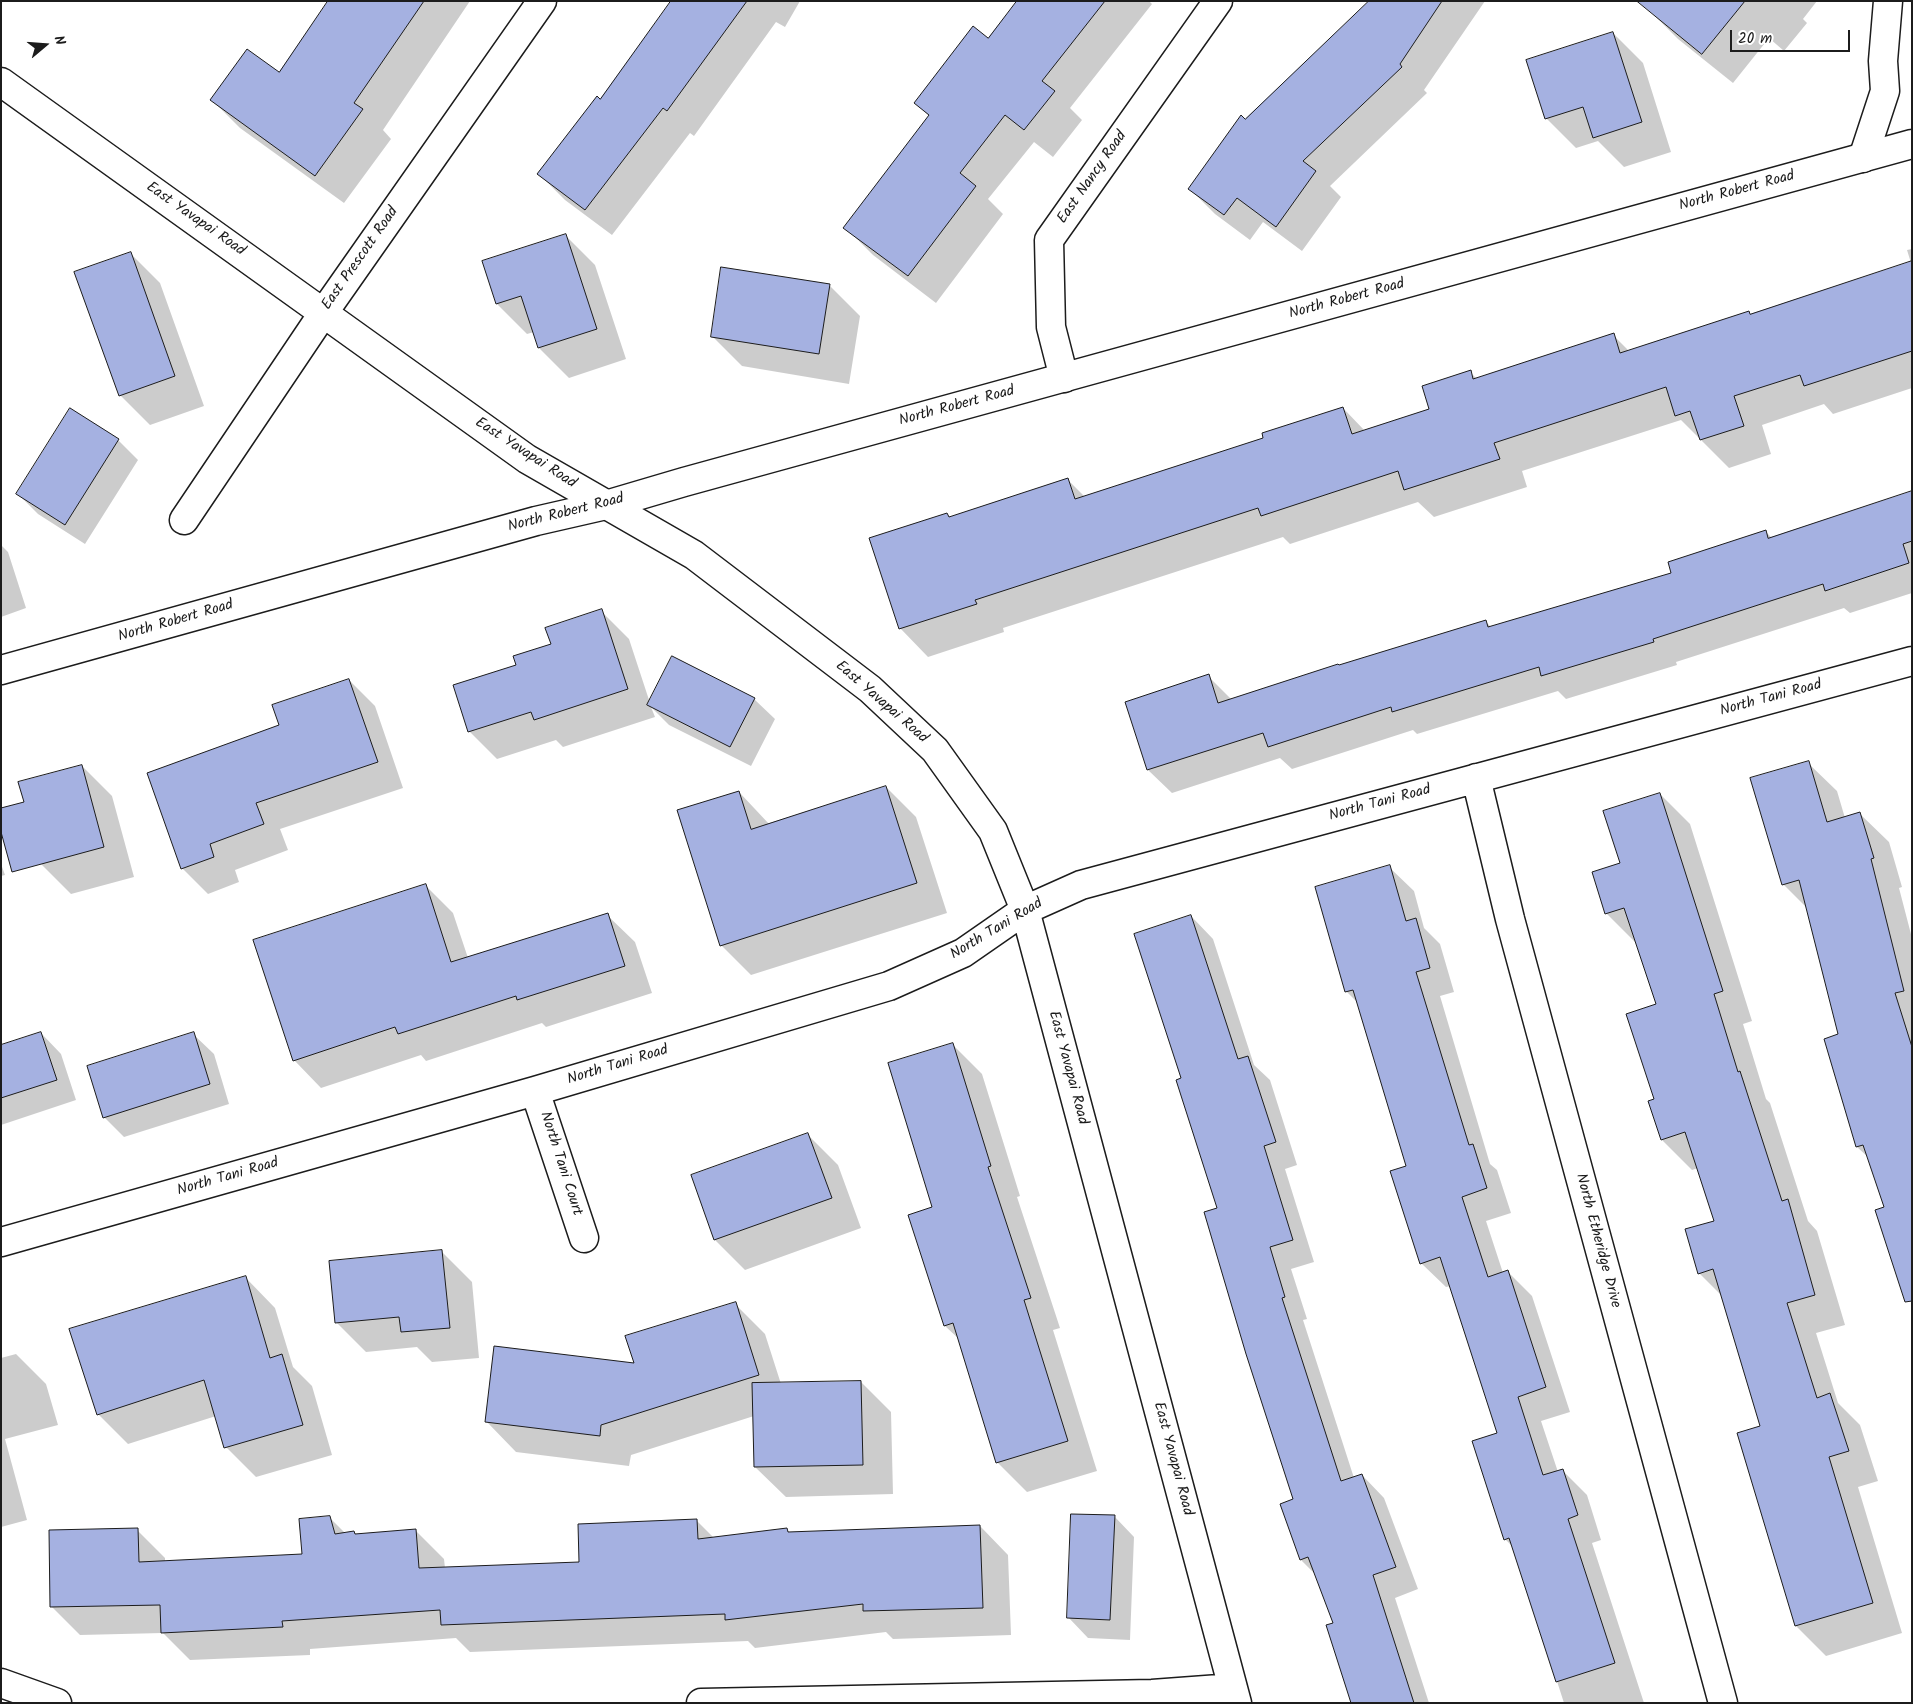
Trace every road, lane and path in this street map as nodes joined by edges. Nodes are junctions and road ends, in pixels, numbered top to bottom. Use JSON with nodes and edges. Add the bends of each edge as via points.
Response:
{"nodes":[{"id":1,"x":542,"y":1,"type":"edge"},
{"id":2,"x":1218,"y":1,"type":"edge"},
{"id":3,"x":1888,"y":1,"type":"edge"},
{"id":4,"x":1,"y":82,"type":"edge"},
{"id":5,"x":1912,"y":144,"type":"edge"},
{"id":6,"x":1863,"y":158,"type":"junction"},
{"id":7,"x":324,"y":312,"type":"junction"},
{"id":8,"x":1064,"y":378,"type":"junction"},
{"id":9,"x":606,"y":505,"type":"junction"},
{"id":10,"x":184,"y":520,"type":"dead end"},
{"id":11,"x":1912,"y":661,"type":"edge"},
{"id":12,"x":1,"y":670,"type":"edge"},
{"id":13,"x":1476,"y":778,"type":"junction"},
{"id":14,"x":1025,"y":910,"type":"junction"},
{"id":15,"x":535,"y":1091,"type":"junction"},
{"id":16,"x":584,"y":1238,"type":"dead end"},
{"id":17,"x":1,"y":1242,"type":"edge"},
{"id":18,"x":1,"y":1683,"type":"edge"},
{"id":19,"x":1235,"y":1696,"type":"edge"},
{"id":20,"x":57,"y":1703,"type":"edge"},
{"id":21,"x":701,"y":1703,"type":"edge"},
{"id":22,"x":1723,"y":1703,"type":"edge"}],
"edges":[{"from":1,"to":7,"type":"street","name":"East Prescott Road"},
{"from":2,"to":8,"type":"street","name":"East Nancy Road","via":[[1049,240],[1051,327]]},
{"from":3,"to":6,"type":"street","via":[[1883,61],[1885,91]]},
{"from":4,"to":7,"type":"street","name":"East Yavapai Road"},
{"from":5,"to":6,"type":"street","name":"North Robert Road"},
{"from":6,"to":8,"type":"street","name":"North Robert Road"},
{"from":7,"to":9,"type":"street","name":"East Yavapai Road","via":[[528,459]]},
{"from":7,"to":10,"type":"street","name":"East Prescott Road"},
{"from":8,"to":9,"type":"street","name":"North Robert Road"},
{"from":9,"to":12,"type":"street","name":"North Robert Road","via":[[536,521]]},
{"from":9,"to":14,"type":"street","name":"East Yavapai Road","via":[[694,555],[870,689],[936,750],[993,831]]},
{"from":11,"to":13,"type":"street","name":"North Tani Road"},
{"from":13,"to":14,"type":"street","name":"North Tani Road","via":[[1081,885]]},
{"from":13,"to":22,"type":"street","name":"North Etheridge Drive","via":[[1510,919]]},
{"from":14,"to":15,"type":"street","name":"North Tani Road","via":[[963,953],[889,986]]},
{"from":14,"to":19,"type":"street","name":"East Yavapai Road"},
{"from":15,"to":16,"type":"street","name":"North Tani Court"},
{"from":15,"to":17,"type":"street","name":"North Tani Road"},
{"from":18,"to":20,"type":"street"},
{"from":19,"to":21,"type":"street","via":[[1152,1694]]}]}
